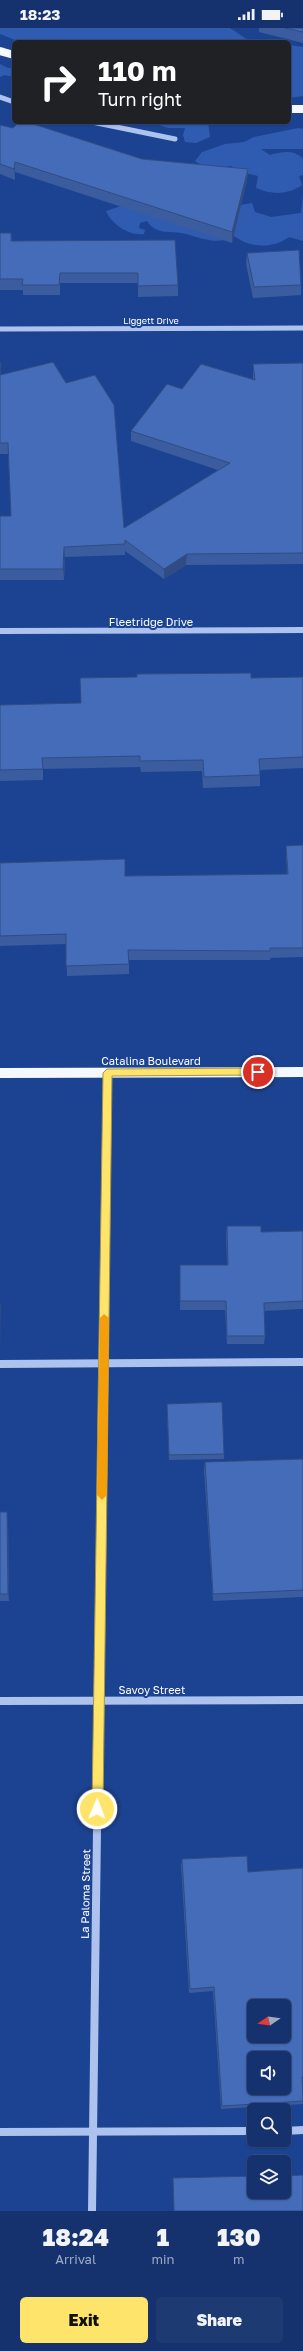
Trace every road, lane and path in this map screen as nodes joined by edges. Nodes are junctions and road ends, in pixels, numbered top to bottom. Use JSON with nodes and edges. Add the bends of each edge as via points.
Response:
{"nodes":[{"id":1,"x":0,"y":51,"type":"edge"},
{"id":2,"x":12,"y":55,"type":"edge"},
{"id":3,"x":0,"y":97,"type":"edge"},
{"id":4,"x":12,"y":101,"type":"edge"},
{"id":5,"x":291,"y":109,"type":"edge"},
{"id":6,"x":303,"y":110,"type":"edge"},
{"id":7,"x":102,"y":124,"type":"edge"},
{"id":8,"x":175,"y":139,"type":"dead end"},
{"id":9,"x":303,"y":328,"type":"edge"},
{"id":10,"x":0,"y":329,"type":"edge"},
{"id":11,"x":303,"y":630,"type":"edge"},
{"id":12,"x":0,"y":631,"type":"edge"},
{"id":13,"x":303,"y":1072,"type":"edge"},
{"id":14,"x":0,"y":1073,"type":"edge"},
{"id":15,"x":107,"y":1073,"type":"junction"},
{"id":16,"x":303,"y":1362,"type":"edge"},
{"id":17,"x":104,"y":1363,"type":"junction"},
{"id":18,"x":0,"y":1364,"type":"edge"},
{"id":19,"x":99,"y":1700,"type":"junction"},
{"id":20,"x":303,"y":1700,"type":"edge"},
{"id":21,"x":0,"y":1701,"type":"edge"},
{"id":22,"x":303,"y":2130,"type":"edge"},
{"id":23,"x":247,"y":2131,"type":"edge"},
{"id":24,"x":291,"y":2131,"type":"edge"},
{"id":25,"x":0,"y":2132,"type":"edge"},
{"id":26,"x":93,"y":2132,"type":"junction"},
{"id":27,"x":92,"y":2211,"type":"edge"}],
"edges":[{"from":1,"to":2,"type":"main road"},
{"from":3,"to":4,"type":"street"},
{"from":5,"to":6,"type":"main road"},
{"from":7,"to":8,"type":"street"},
{"from":9,"to":10,"type":"street","name":"Liggett Drive"},
{"from":11,"to":12,"type":"street","name":"Fleetridge Drive"},
{"from":13,"to":15,"type":"main road","name":"Catalina Boulevard"},
{"from":14,"to":15,"type":"main road","name":"Catalina Boulevard"},
{"from":15,"to":17,"type":"street","name":"La Paloma Street"},
{"from":16,"to":17,"type":"street"},
{"from":17,"to":18,"type":"street"},
{"from":17,"to":19,"type":"street","name":"La Paloma Street"},
{"from":19,"to":20,"type":"street","name":"Savoy Street"},
{"from":19,"to":21,"type":"street","name":"Savoy Street"},
{"from":19,"to":26,"type":"street","name":"La Paloma Street"},
{"from":22,"to":24,"type":"street"},
{"from":23,"to":26,"type":"street"},
{"from":25,"to":26,"type":"street"},
{"from":26,"to":27,"type":"street","name":"La Paloma Street"}]}
